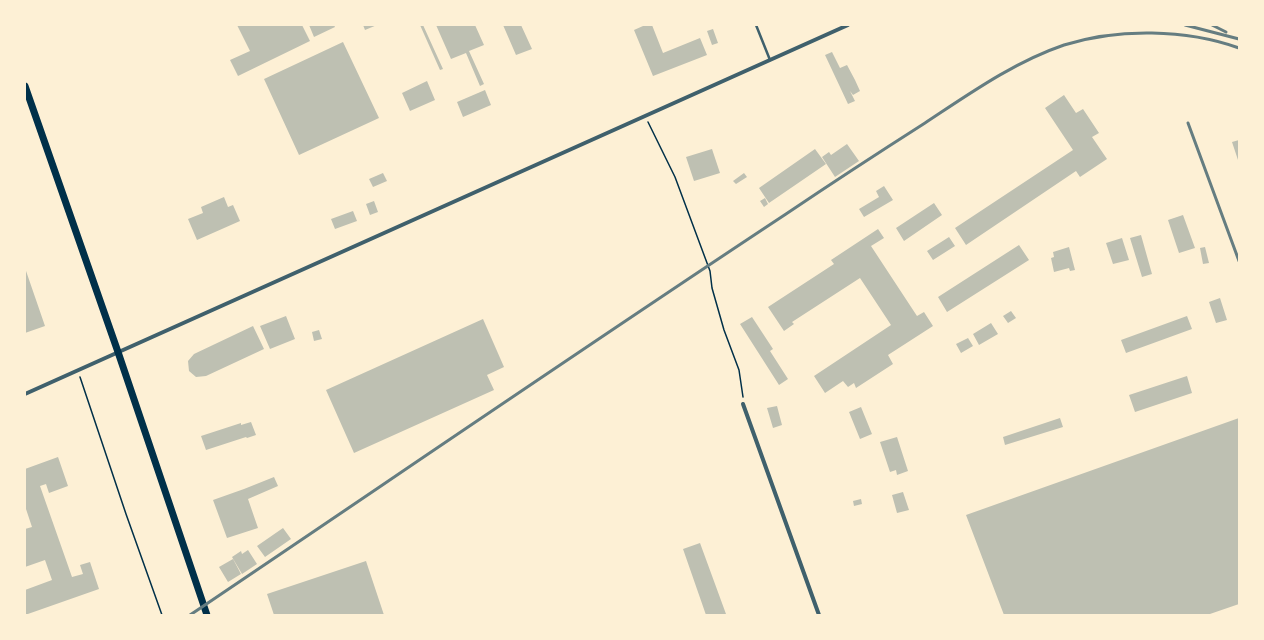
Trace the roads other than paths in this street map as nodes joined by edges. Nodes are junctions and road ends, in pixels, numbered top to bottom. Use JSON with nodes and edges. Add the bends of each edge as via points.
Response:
{"nodes":[{"id":1,"x":756,"y":25,"type":"edge"},
{"id":2,"x":848,"y":25,"type":"edge"},
{"id":3,"x":771,"y":60,"type":"junction"},
{"id":4,"x":25,"y":86,"type":"edge"},
{"id":5,"x":118,"y":352,"type":"junction"},
{"id":6,"x":25,"y":394,"type":"edge"},
{"id":7,"x":743,"y":404,"type":"road end"},
{"id":8,"x":208,"y":615,"type":"edge"},
{"id":9,"x":819,"y":615,"type":"edge"}],
"edges":[{"from":1,"to":3,"type":"lane"},
{"from":2,"to":3,"type":"street"},
{"from":3,"to":5,"type":"street"},
{"from":4,"to":5,"type":"main road"},
{"from":5,"to":6,"type":"street"},
{"from":5,"to":8,"type":"main road"},
{"from":7,"to":9,"type":"street"}]}
